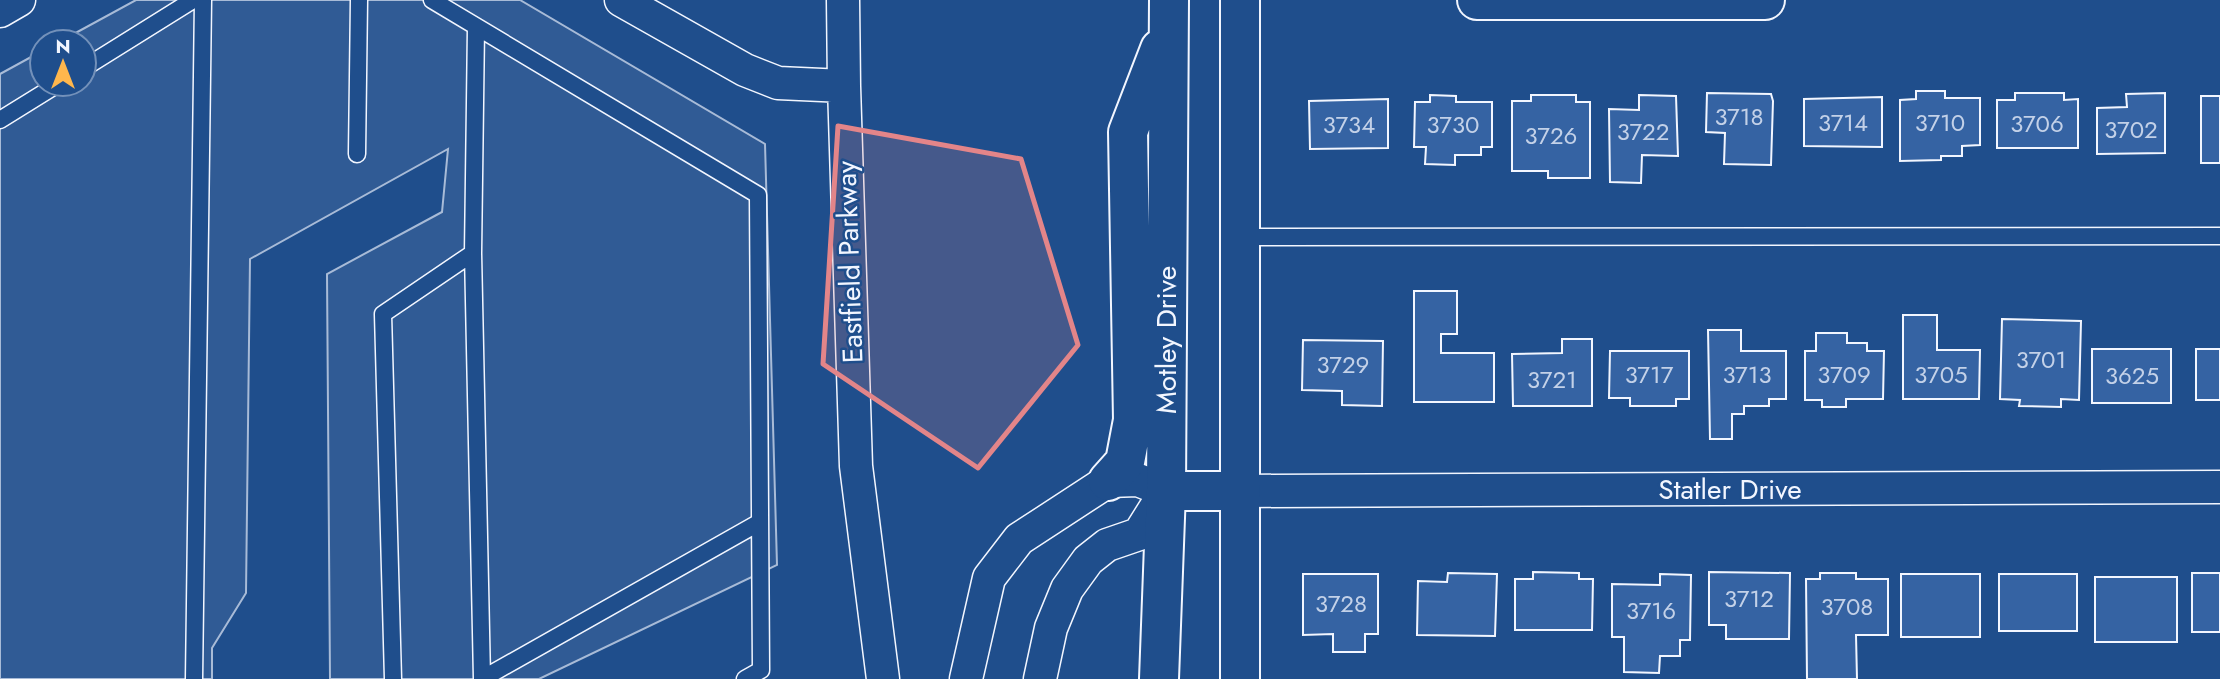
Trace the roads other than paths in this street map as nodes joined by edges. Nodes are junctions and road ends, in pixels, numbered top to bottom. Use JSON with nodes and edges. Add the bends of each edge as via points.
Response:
{"nodes":[{"id":1,"x":19,"y":0,"type":"edge"},
{"id":2,"x":193,"y":0,"type":"edge"},
{"id":3,"x":203,"y":0,"type":"edge"},
{"id":4,"x":359,"y":0,"type":"edge"},
{"id":5,"x":432,"y":0,"type":"edge"},
{"id":6,"x":623,"y":0,"type":"edge"},
{"id":7,"x":843,"y":0,"type":"edge"},
{"id":8,"x":1240,"y":0,"type":"edge"},
{"id":9,"x":1479,"y":0,"type":"edge"},
{"id":10,"x":1765,"y":0,"type":"edge"},
{"id":11,"x":0,"y":11,"type":"edge"},
{"id":12,"x":1168,"y":13,"type":"edge"},
{"id":13,"x":476,"y":27,"type":"junction"},
{"id":14,"x":98,"y":59,"type":"edge"},
{"id":15,"x":844,"y":86,"type":"junction"},
{"id":16,"x":35,"y":98,"type":"edge"},
{"id":17,"x":0,"y":120,"type":"edge"},
{"id":18,"x":358,"y":154,"type":"dead end"},
{"id":19,"x":2220,"y":236,"type":"edge"},
{"id":20,"x":1241,"y":237,"type":"junction"},
{"id":21,"x":472,"y":253,"type":"junction"},
{"id":22,"x":1108,"y":481,"type":"junction"},
{"id":23,"x":2220,"y":487,"type":"edge"},
{"id":24,"x":1166,"y":491,"type":"junction"},
{"id":25,"x":1241,"y":491,"type":"junction"},
{"id":26,"x":760,"y":522,"type":"junction"},
{"id":27,"x":194,"y":679,"type":"edge"},
{"id":28,"x":393,"y":679,"type":"edge"},
{"id":29,"x":482,"y":679,"type":"edge"},
{"id":30,"x":745,"y":679,"type":"edge"},
{"id":31,"x":883,"y":679,"type":"edge"},
{"id":32,"x":966,"y":679,"type":"edge"},
{"id":33,"x":1040,"y":679,"type":"edge"},
{"id":34,"x":1159,"y":679,"type":"edge"},
{"id":35,"x":1240,"y":679,"type":"edge"}],
"edges":[{"from":1,"to":11,"type":"street"},
{"from":2,"to":14,"type":"lane"},
{"from":3,"to":27,"type":"lane"},
{"from":4,"to":18,"type":"lane"},
{"from":5,"to":13,"type":"lane"},
{"from":6,"to":15,"type":"street","via":[[744,70],[778,83]]},
{"from":7,"to":15,"type":"street","name":"Eastfield Parkway"},
{"from":8,"to":20,"type":"main road"},
{"from":9,"to":10,"type":"main road"},
{"from":12,"to":22,"type":"main road","via":[[1128,132],[1133,420],[1125,462]]},
{"from":12,"to":24,"type":"main road","name":"Motley Drive"},
{"from":13,"to":21,"type":"lane"},
{"from":13,"to":26,"type":"lane","via":[[758,195]]},
{"from":15,"to":31,"type":"street","name":"Eastfield Parkway","via":[[856,466]]},
{"from":16,"to":17,"type":"lane"},
{"from":19,"to":20,"type":"lane"},
{"from":20,"to":25,"type":"main road"},
{"from":21,"to":28,"type":"lane","via":[[383,314]]},
{"from":21,"to":29,"type":"lane"},
{"from":22,"to":24,"type":"street","via":[[1138,480]]},
{"from":22,"to":32,"type":"street","via":[[1019,539],[989,578]]},
{"from":23,"to":25,"type":"street","name":"Statler Drive"},
{"from":24,"to":25,"type":"main road"},
{"from":24,"to":33,"type":"street","via":[[1139,534],[1107,545],[1088,560],[1067,589],[1051,628]]},
{"from":24,"to":34,"type":"main road","name":"Motley Drive"},
{"from":25,"to":35,"type":"main road"},
{"from":26,"to":29,"type":"lane"},
{"from":26,"to":30,"type":"lane","via":[[761,670]]}]}
